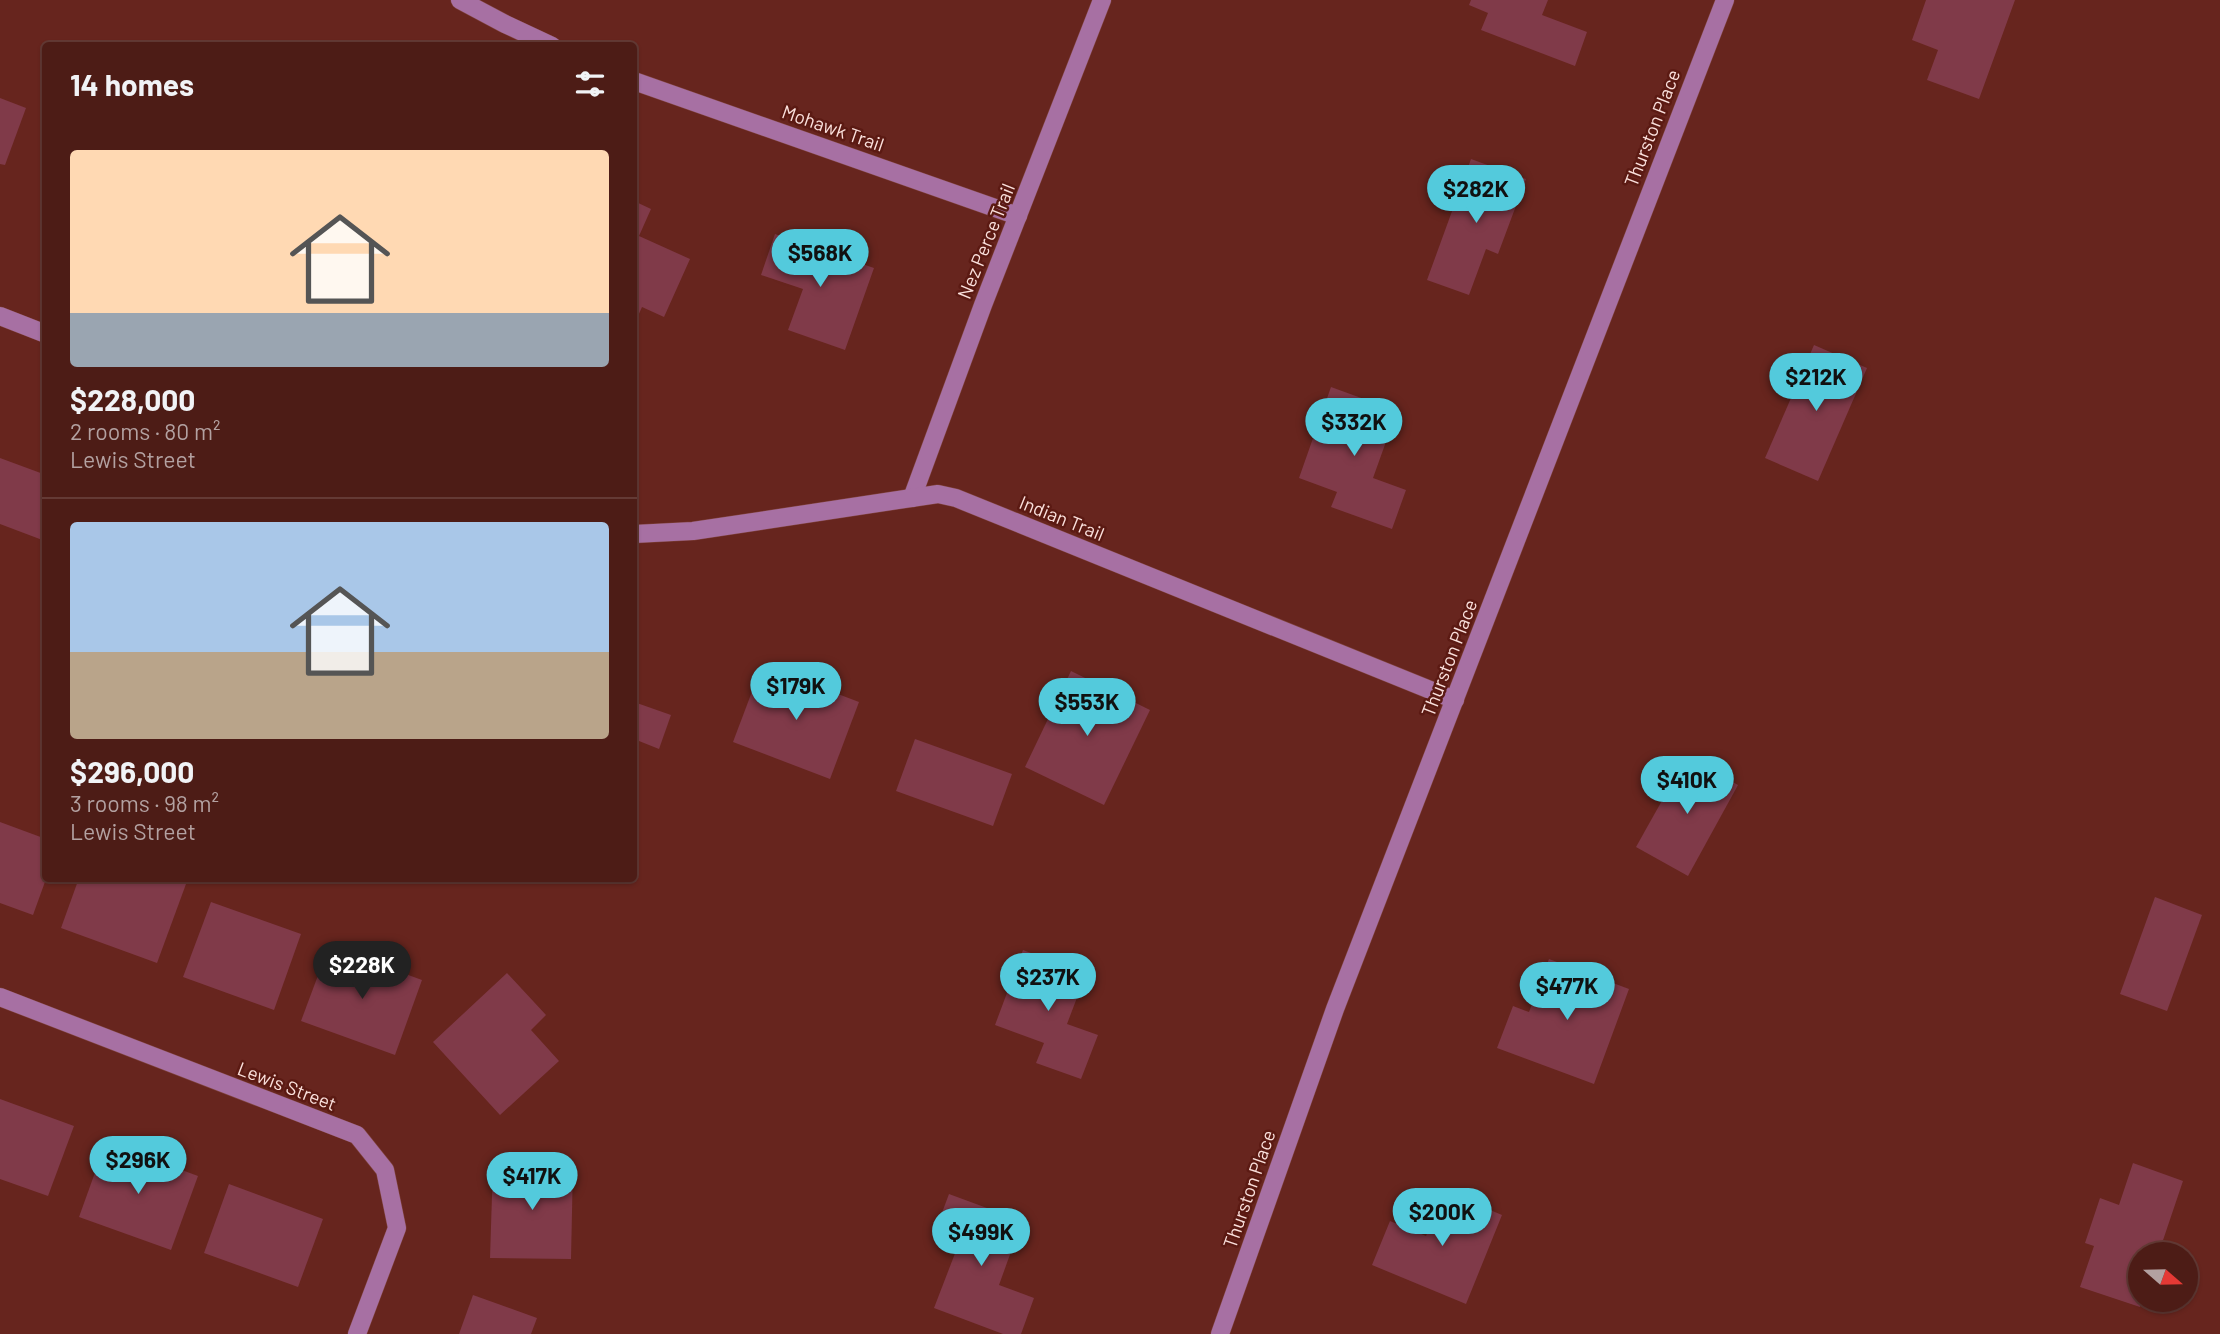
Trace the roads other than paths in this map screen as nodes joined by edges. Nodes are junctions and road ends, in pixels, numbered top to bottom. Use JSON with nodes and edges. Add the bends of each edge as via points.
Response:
{"nodes":[{"id":1,"x":460,"y":0,"type":"edge"},
{"id":2,"x":1102,"y":0,"type":"edge"},
{"id":3,"x":1725,"y":0,"type":"edge"},
{"id":4,"x":543,"y":42,"type":"edge"},
{"id":5,"x":637,"y":82,"type":"edge"},
{"id":6,"x":1018,"y":216,"type":"junction"},
{"id":7,"x":0,"y":316,"type":"edge"},
{"id":8,"x":42,"y":332,"type":"edge"},
{"id":9,"x":912,"y":498,"type":"junction"},
{"id":10,"x":637,"y":534,"type":"edge"},
{"id":11,"x":1455,"y":700,"type":"junction"},
{"id":12,"x":0,"y":997,"type":"edge"},
{"id":13,"x":357,"y":1334,"type":"edge"},
{"id":14,"x":1220,"y":1334,"type":"edge"}],
"edges":[{"from":1,"to":4,"type":"street"},
{"from":2,"to":6,"type":"street","name":"Nez Perce Trail"},
{"from":3,"to":11,"type":"street","name":"Thurston Place"},
{"from":5,"to":6,"type":"street","name":"Mohawk Trail"},
{"from":6,"to":9,"type":"street","name":"Nez Perce Trail"},
{"from":7,"to":8,"type":"street"},
{"from":9,"to":10,"type":"street","name":"Indian Trail","via":[[693,531]]},
{"from":9,"to":11,"type":"street","name":"Indian Trail","via":[[938,494],[956,498]]},
{"from":11,"to":14,"type":"street","name":"Thurston Place","via":[[1335,1009]]},
{"from":12,"to":13,"type":"street","name":"Lewis Street","via":[[356,1135],[385,1170],[397,1228]]}]}
